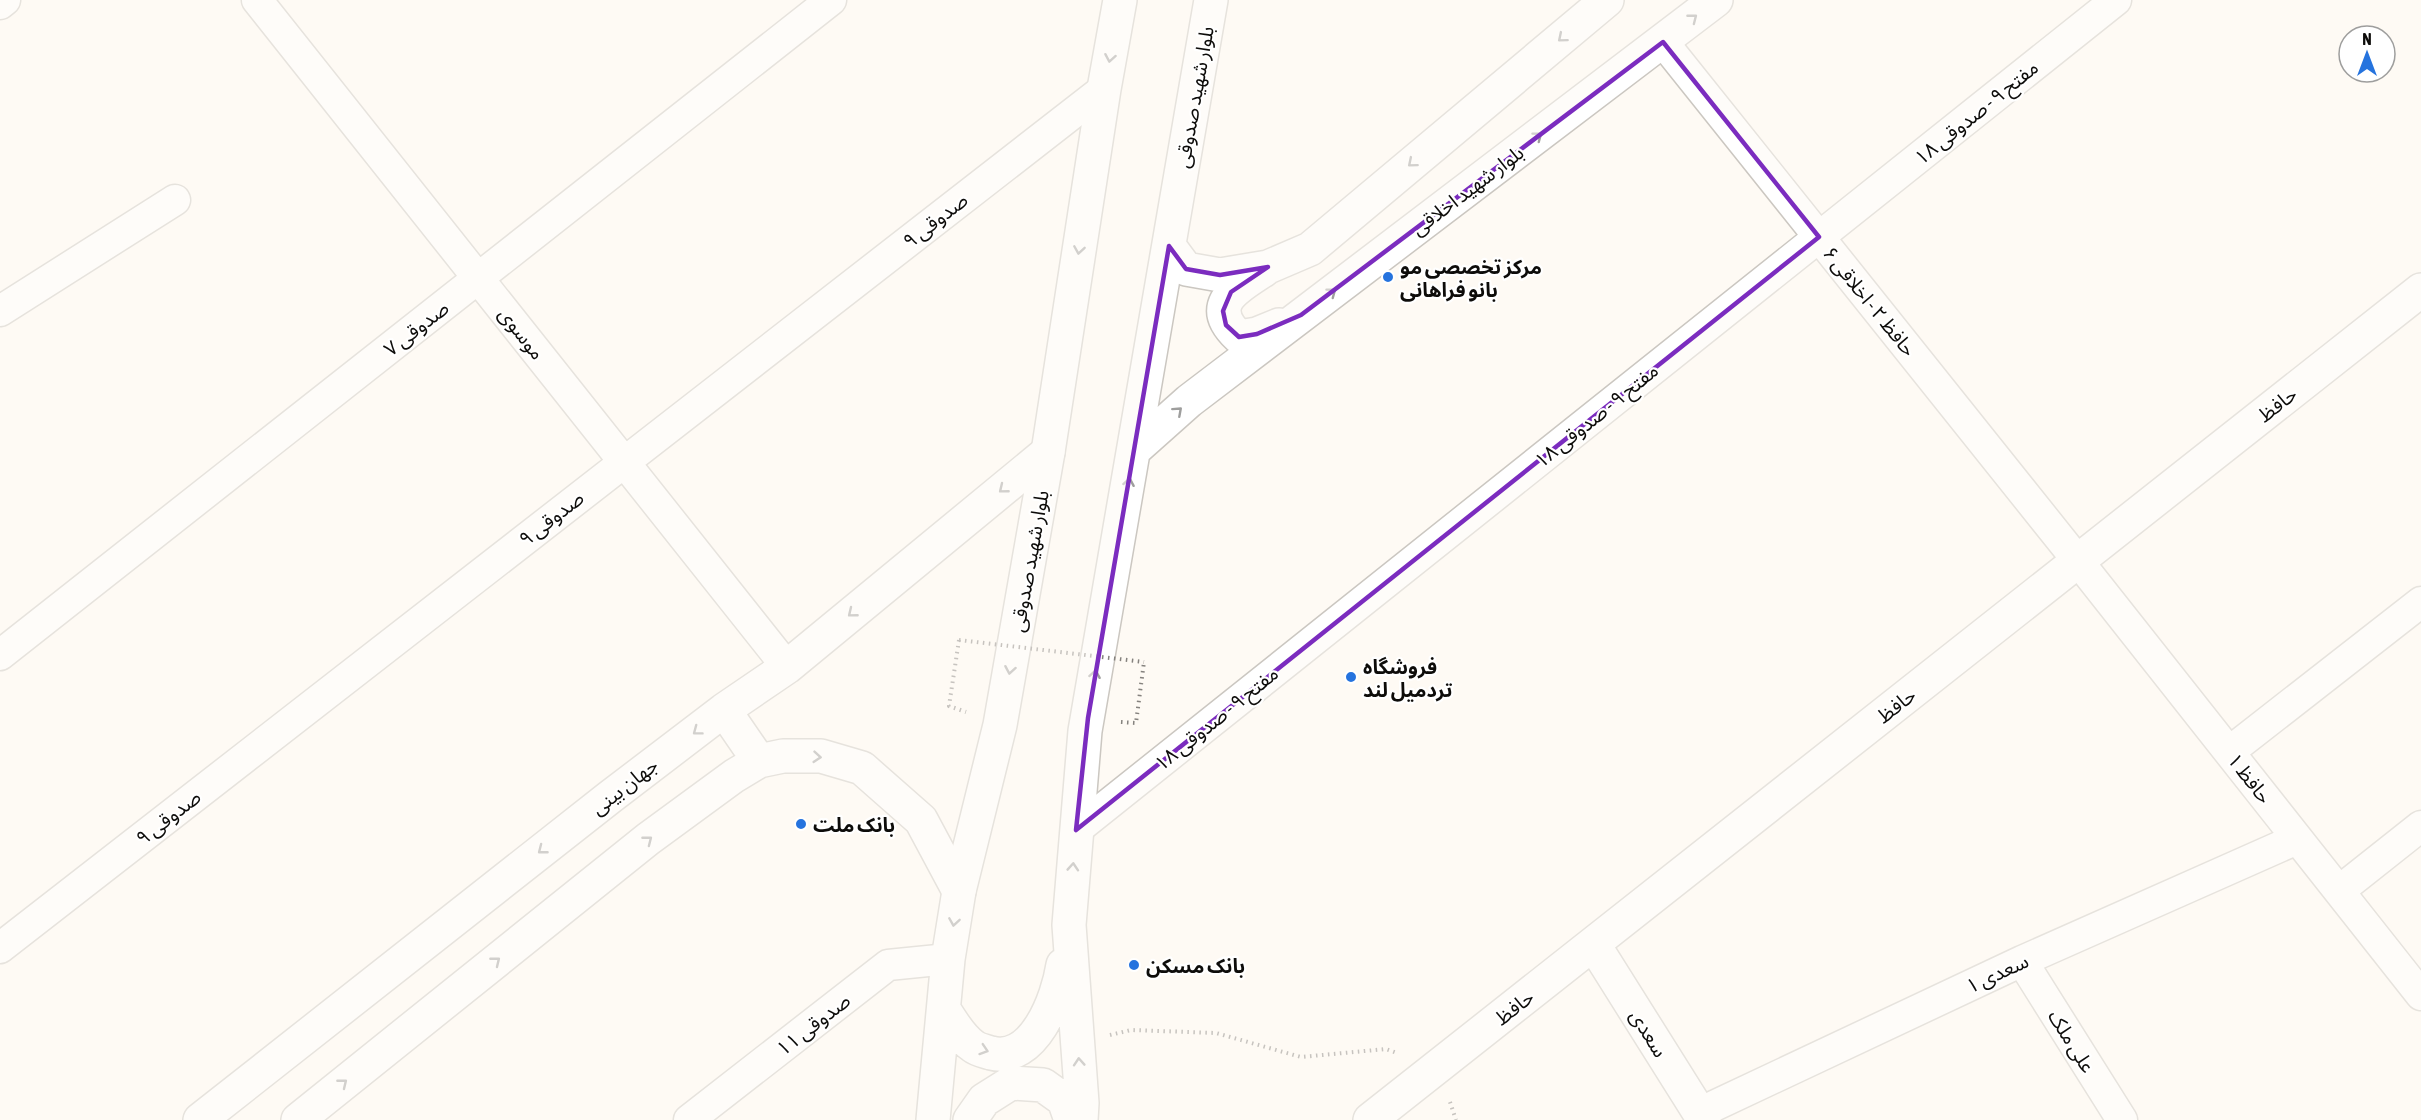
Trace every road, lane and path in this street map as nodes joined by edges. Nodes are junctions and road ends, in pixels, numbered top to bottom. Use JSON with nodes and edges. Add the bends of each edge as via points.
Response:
{"nodes":[{"id":1,"x":6,"y":0,"type":"edge"},
{"id":2,"x":831,"y":0,"type":"edge"},
{"id":3,"x":1120,"y":0,"type":"edge"},
{"id":4,"x":1210,"y":0,"type":"edge"},
{"id":5,"x":1606,"y":0,"type":"edge"},
{"id":6,"x":1716,"y":0,"type":"edge"},
{"id":7,"x":2116,"y":0,"type":"edge"},
{"id":8,"x":259,"y":1,"type":"edge"},
{"id":9,"x":0,"y":4,"type":"edge"},
{"id":10,"x":1663,"y":42,"type":"junction"},
{"id":11,"x":1104,"y":89,"type":"junction"},
{"id":12,"x":175,"y":200,"type":"dead end"},
{"id":13,"x":1819,"y":237,"type":"junction"},
{"id":14,"x":1169,"y":246,"type":"junction"},
{"id":15,"x":1268,"y":267,"type":"junction"},
{"id":16,"x":479,"y":279,"type":"junction"},
{"id":17,"x":2421,"y":290,"type":"edge"},
{"id":18,"x":0,"y":311,"type":"edge"},
{"id":19,"x":1301,"y":315,"type":"junction"},
{"id":20,"x":1134,"y":450,"type":"junction"},
{"id":21,"x":1048,"y":452,"type":"junction"},
{"id":22,"x":623,"y":461,"type":"junction"},
{"id":23,"x":2078,"y":561,"type":"junction"},
{"id":24,"x":2421,"y":602,"type":"edge"},
{"id":25,"x":0,"y":655,"type":"edge"},
{"id":26,"x":787,"y":667,"type":"junction"},
{"id":27,"x":949,"y":706,"type":"dead end"},
{"id":28,"x":724,"y":710,"type":"junction"},
{"id":29,"x":1136,"y":723,"type":"dead end"},
{"id":30,"x":2229,"y":752,"type":"junction"},
{"id":31,"x":759,"y":761,"type":"junction"},
{"id":32,"x":2421,"y":826,"type":"edge"},
{"id":33,"x":1076,"y":830,"type":"junction"},
{"id":34,"x":2297,"y":839,"type":"junction"},
{"id":35,"x":959,"y":891,"type":"junction"},
{"id":36,"x":2339,"y":891,"type":"junction"},
{"id":37,"x":1069,"y":925,"type":"junction"},
{"id":38,"x":1594,"y":945,"type":"junction"},
{"id":39,"x":0,"y":948,"type":"edge"},
{"id":40,"x":948,"y":959,"type":"junction"},
{"id":41,"x":2022,"y":961,"type":"junction"},
{"id":42,"x":2421,"y":995,"type":"edge"},
{"id":43,"x":944,"y":1010,"type":"junction"},
{"id":44,"x":1078,"y":1044,"type":"junction"},
{"id":45,"x":1437,"y":1067,"type":"junction"},
{"id":46,"x":1701,"y":1117,"type":"edge"},
{"id":47,"x":200,"y":1120,"type":"edge"},
{"id":48,"x":298,"y":1120,"type":"edge"},
{"id":49,"x":689,"y":1120,"type":"edge"},
{"id":50,"x":933,"y":1120,"type":"edge"},
{"id":51,"x":970,"y":1120,"type":"edge"},
{"id":52,"x":1071,"y":1120,"type":"edge"},
{"id":53,"x":1081,"y":1120,"type":"edge"},
{"id":54,"x":1370,"y":1120,"type":"edge"},
{"id":55,"x":2122,"y":1120,"type":"edge"}],
"edges":[{"from":1,"to":9,"type":"street"},
{"from":2,"to":16,"type":"street","name":"صدوقی ۷"},
{"from":3,"to":11,"type":"main road","name":"بلوار شهید صدوقی","one_way":true},
{"from":4,"to":14,"type":"main road","name":"بلوار شهید صدوقی"},
{"from":5,"to":15,"type":"main road","one_way":true,"via":[[1310,249]]},
{"from":10,"to":6,"type":"main road","name":"بلوار شهید اخلاقی","one_way":true},
{"from":7,"to":13,"type":"street","name":"مفتح ۹ - صدوقی ۱۸"},
{"from":8,"to":16,"type":"street","name":"موسوی"},
{"from":10,"to":13,"type":"street","name":"حافظ ۲ - اخلاقی ۶"},
{"from":19,"to":10,"type":"main road","name":"بلوار شهید اخلاقی","one_way":true},
{"from":11,"to":21,"type":"main road","name":"بلوار شهید صدوقی","one_way":true},
{"from":11,"to":22,"type":"street","name":"صدوقی ۹"},
{"from":12,"to":18,"type":"street"},
{"from":13,"to":23,"type":"street","name":"حافظ ۲ - اخلاقی ۶"},
{"from":13,"to":33,"type":"street","name":"مفتح ۹ - صدوقی ۱۸"},
{"from":14,"to":15,"type":"main road","via":[[1186,269],[1221,275]]},
{"from":14,"to":20,"type":"main road","name":"بلوار شهید صدوقی"},
{"from":15,"to":19,"type":"main road","via":[[1231,292],[1223,311],[1226,325],[1239,337],[1257,334]]},
{"from":16,"to":22,"type":"street","name":"موسوی"},
{"from":16,"to":25,"type":"street","name":"صدوقی ۷"},
{"from":17,"to":23,"type":"main road","name":"حافظ"},
{"from":20,"to":19,"type":"main road","name":"بلوار شهید اخلاقی","one_way":true,"via":[[1189,401]]},
{"from":33,"to":20,"type":"main road","name":"بلوار شهید صدوقی","one_way":true,"via":[[1085,731]]},
{"from":21,"to":26,"type":"main road","name":"جهان بینی","one_way":true},
{"from":21,"to":35,"type":"main road","name":"بلوار شهید صدوقی","one_way":true,"via":[[1000,725]]},
{"from":22,"to":26,"type":"street","name":"موسوی"},
{"from":22,"to":39,"type":"street","name":"صدوقی ۹"},
{"from":23,"to":30,"type":"street","name":"حافظ ۱"},
{"from":23,"to":38,"type":"main road","name":"حافظ"},
{"from":24,"to":30,"type":"street"},
{"from":26,"to":28,"type":"main road","name":"جهان بینی"},
{"from":27,"to":29,"type":"path","bridge":true,"via":[[959,640],[1144,662]]},
{"from":28,"to":31,"type":"main road"},
{"from":28,"to":47,"type":"main road","name":"جهان بینی","one_way":true},
{"from":30,"to":34,"type":"street","name":"حافظ ۱"},
{"from":31,"to":35,"type":"main road","one_way":true,"via":[[783,756],[821,756],[862,768],[921,820]]},
{"from":48,"to":31,"type":"main road","one_way":true,"via":[[648,839]]},
{"from":32,"to":36,"type":"street"},
{"from":37,"to":33,"type":"main road","name":"بلوار شهید صدوقی","one_way":true},
{"from":34,"to":36,"type":"street","name":"حافظ ۱"},
{"from":34,"to":41,"type":"street","name":"سعدی ۱"},
{"from":35,"to":40,"type":"main road","name":"بلوار شهید صدوقی","one_way":true},
{"from":36,"to":42,"type":"street","name":"حافظ ۱"},
{"from":43,"to":37,"type":"main road","one_way":true,"via":[[960,1035],[975,1048],[997,1054],[1016,1052],[1046,1020],[1061,978]]},
{"from":37,"to":44,"type":"main road","name":"بلوار شهید صدوقی"},
{"from":38,"to":45,"type":"main road","name":"حافظ"},
{"from":38,"to":46,"type":"main road","name":"سعدی"},
{"from":40,"to":43,"type":"main road","name":"بلوار شهید صدوقی"},
{"from":40,"to":49,"type":"street","name":"صدوقی ۱۱","via":[[888,965]]},
{"from":41,"to":46,"type":"street","name":"سعدی ۱"},
{"from":41,"to":55,"type":"street","name":"علی ملک"},
{"from":43,"to":50,"type":"main road","name":"بلوار شهید صدوقی"},
{"from":44,"to":45,"type":"path","via":[[1131,1030],[1216,1033],[1301,1057],[1386,1049]]},
{"from":53,"to":44,"type":"main road","name":"بلوار شهید صدوقی","one_way":true},
{"from":45,"to":54,"type":"main road","name":"حافظ"},
{"from":51,"to":52,"type":"main road","via":[[984,1100],[1011,1083],[1043,1085],[1064,1100]]}]}
